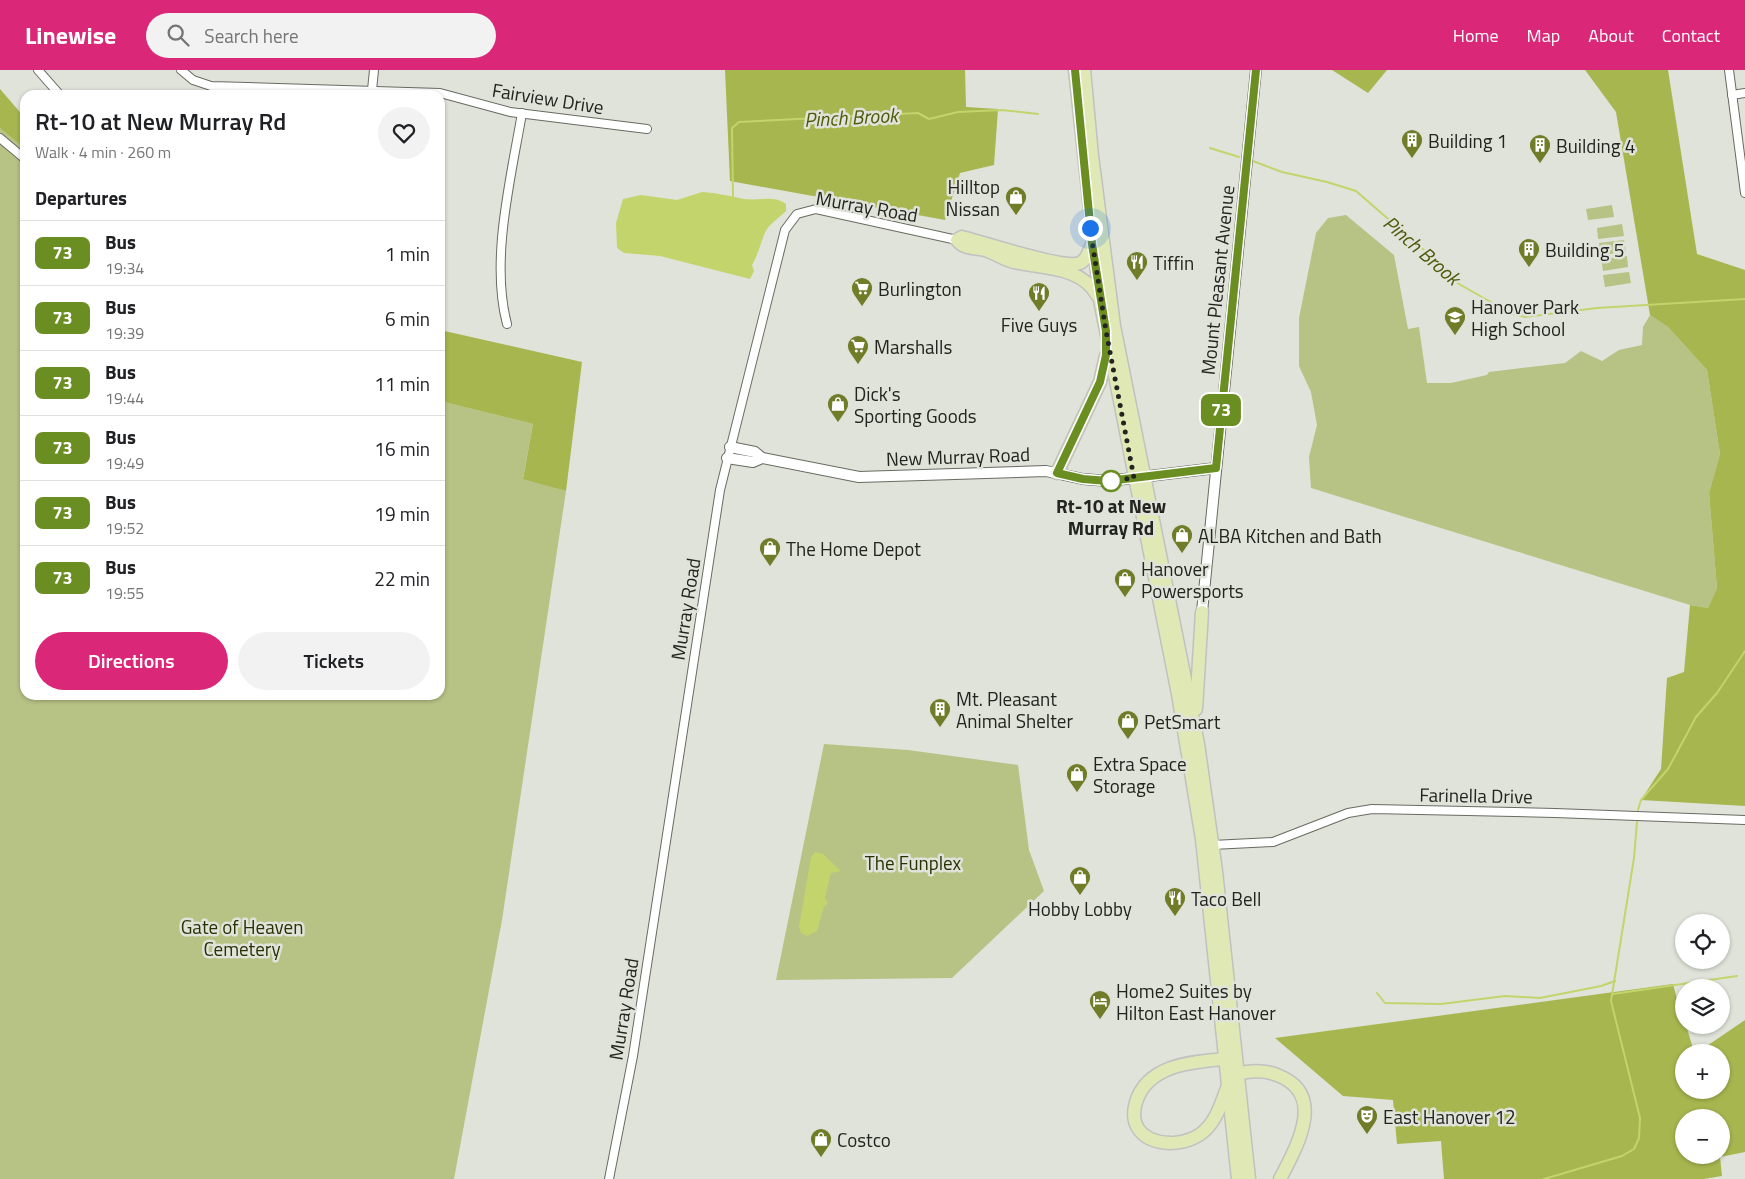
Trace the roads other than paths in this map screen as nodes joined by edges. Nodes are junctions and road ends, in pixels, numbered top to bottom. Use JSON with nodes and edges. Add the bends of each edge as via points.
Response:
{"nodes":[{"id":1,"x":38,"y":70,"type":"edge"},
{"id":2,"x":181,"y":70,"type":"edge"},
{"id":3,"x":374,"y":70,"type":"edge"},
{"id":4,"x":1074,"y":70,"type":"edge"},
{"id":5,"x":1084,"y":70,"type":"edge"},
{"id":6,"x":1256,"y":70,"type":"edge"},
{"id":7,"x":1729,"y":70,"type":"edge"},
{"id":8,"x":56,"y":90,"type":"edge"},
{"id":9,"x":372,"y":90,"type":"joint"},
{"id":10,"x":1745,"y":93,"type":"edge"},
{"id":11,"x":445,"y":94,"type":"edge"},
{"id":12,"x":1732,"y":96,"type":"junction"},
{"id":13,"x":522,"y":113,"type":"junction"},
{"id":14,"x":647,"y":129,"type":"dead end"},
{"id":15,"x":0,"y":138,"type":"edge"},
{"id":16,"x":20,"y":155,"type":"edge"},
{"id":17,"x":1745,"y":193,"type":"edge"},
{"id":18,"x":957,"y":240,"type":"junction"},
{"id":19,"x":1092,"y":244,"type":"junction"},
{"id":20,"x":1100,"y":300,"type":"junction"},
{"id":21,"x":507,"y":324,"type":"dead end"},
{"id":22,"x":1106,"y":331,"type":"junction"},
{"id":23,"x":728,"y":452,"type":"junction"},
{"id":24,"x":1216,"y":468,"type":"junction"},
{"id":25,"x":1057,"y":473,"type":"junction"},
{"id":26,"x":1139,"y":477,"type":"junction"},
{"id":27,"x":1202,"y":612,"type":"joint"},
{"id":28,"x":1195,"y":732,"type":"junction"},
{"id":29,"x":1745,"y":820,"type":"edge"},
{"id":30,"x":1212,"y":845,"type":"junction"},
{"id":31,"x":1232,"y":1058,"type":"junction"},
{"id":32,"x":1239,"y":1074,"type":"junction"},
{"id":33,"x":1228,"y":1083,"type":"junction"},
{"id":34,"x":609,"y":1179,"type":"edge"},
{"id":35,"x":1238,"y":1179,"type":"edge"},
{"id":36,"x":1249,"y":1179,"type":"edge"},
{"id":37,"x":1280,"y":1179,"type":"edge"}],
"edges":[{"from":1,"to":8,"type":"street"},
{"from":2,"to":9,"type":"street","name":"Fairview Drive","via":[[193,80],[212,86]]},
{"from":3,"to":9,"type":"street"},
{"from":4,"to":19,"type":"main road"},
{"from":5,"to":26,"type":"main road","via":[[1106,273]]},
{"from":6,"to":24,"type":"street","name":"Mount Pleasant Avenue"},
{"from":7,"to":12,"type":"street"},
{"from":10,"to":12,"type":"street"},
{"from":11,"to":13,"type":"street","name":"Fairview Drive"},
{"from":12,"to":17,"type":"street"},
{"from":13,"to":14,"type":"street","name":"Fairview Drive"},
{"from":13,"to":21,"type":"street","via":[[504,217],[501,301]]},
{"from":15,"to":16,"type":"street"},
{"from":18,"to":19,"type":"main road","via":[[962,237],[1015,253],[1071,264],[1081,263]]},
{"from":18,"to":20,"type":"main road","via":[[962,245],[987,251],[1011,262],[1078,275],[1090,284]]},
{"from":18,"to":23,"type":"street","name":"Murray Road","via":[[816,209],[793,218],[785,230]]},
{"from":19,"to":20,"type":"main road"},
{"from":20,"to":22,"type":"main road"},
{"from":22,"to":25,"type":"main road","via":[[1104,372]]},
{"from":22,"to":26,"type":"main road"},
{"from":23,"to":25,"type":"street","name":"New Murray Road","via":[[753,462],[762,458],[859,477]]},
{"from":23,"to":34,"type":"street","name":"Murray Road","via":[[633,1056]]},
{"from":24,"to":26,"type":"street","name":"New Murray Road"},
{"from":24,"to":27,"type":"street","name":"Mount Pleasant Avenue"},
{"from":25,"to":26,"type":"street","name":"New Murray Road","via":[[1101,481]]},
{"from":26,"to":28,"type":"main road"},
{"from":26,"to":31,"type":"main road","via":[[1189,757]]},
{"from":27,"to":28,"type":"main road"},
{"from":28,"to":30,"type":"main road"},
{"from":29,"to":30,"type":"street","name":"Farinella Drive","via":[[1372,809],[1348,813],[1273,842]]},
{"from":30,"to":31,"type":"main road"},
{"from":31,"to":32,"type":"main road"},
{"from":31,"to":33,"type":"main road"},
{"from":31,"to":33,"type":"main road","via":[[1182,1064],[1156,1075],[1138,1098],[1135,1113],[1139,1127],[1150,1139],[1164,1144],[1191,1139],[1214,1121]]},
{"from":32,"to":33,"type":"main road"},
{"from":32,"to":36,"type":"main road"},
{"from":32,"to":37,"type":"main road","via":[[1263,1072],[1280,1076],[1294,1086],[1303,1101],[1305,1121],[1302,1133]]},
{"from":33,"to":35,"type":"main road"}]}
